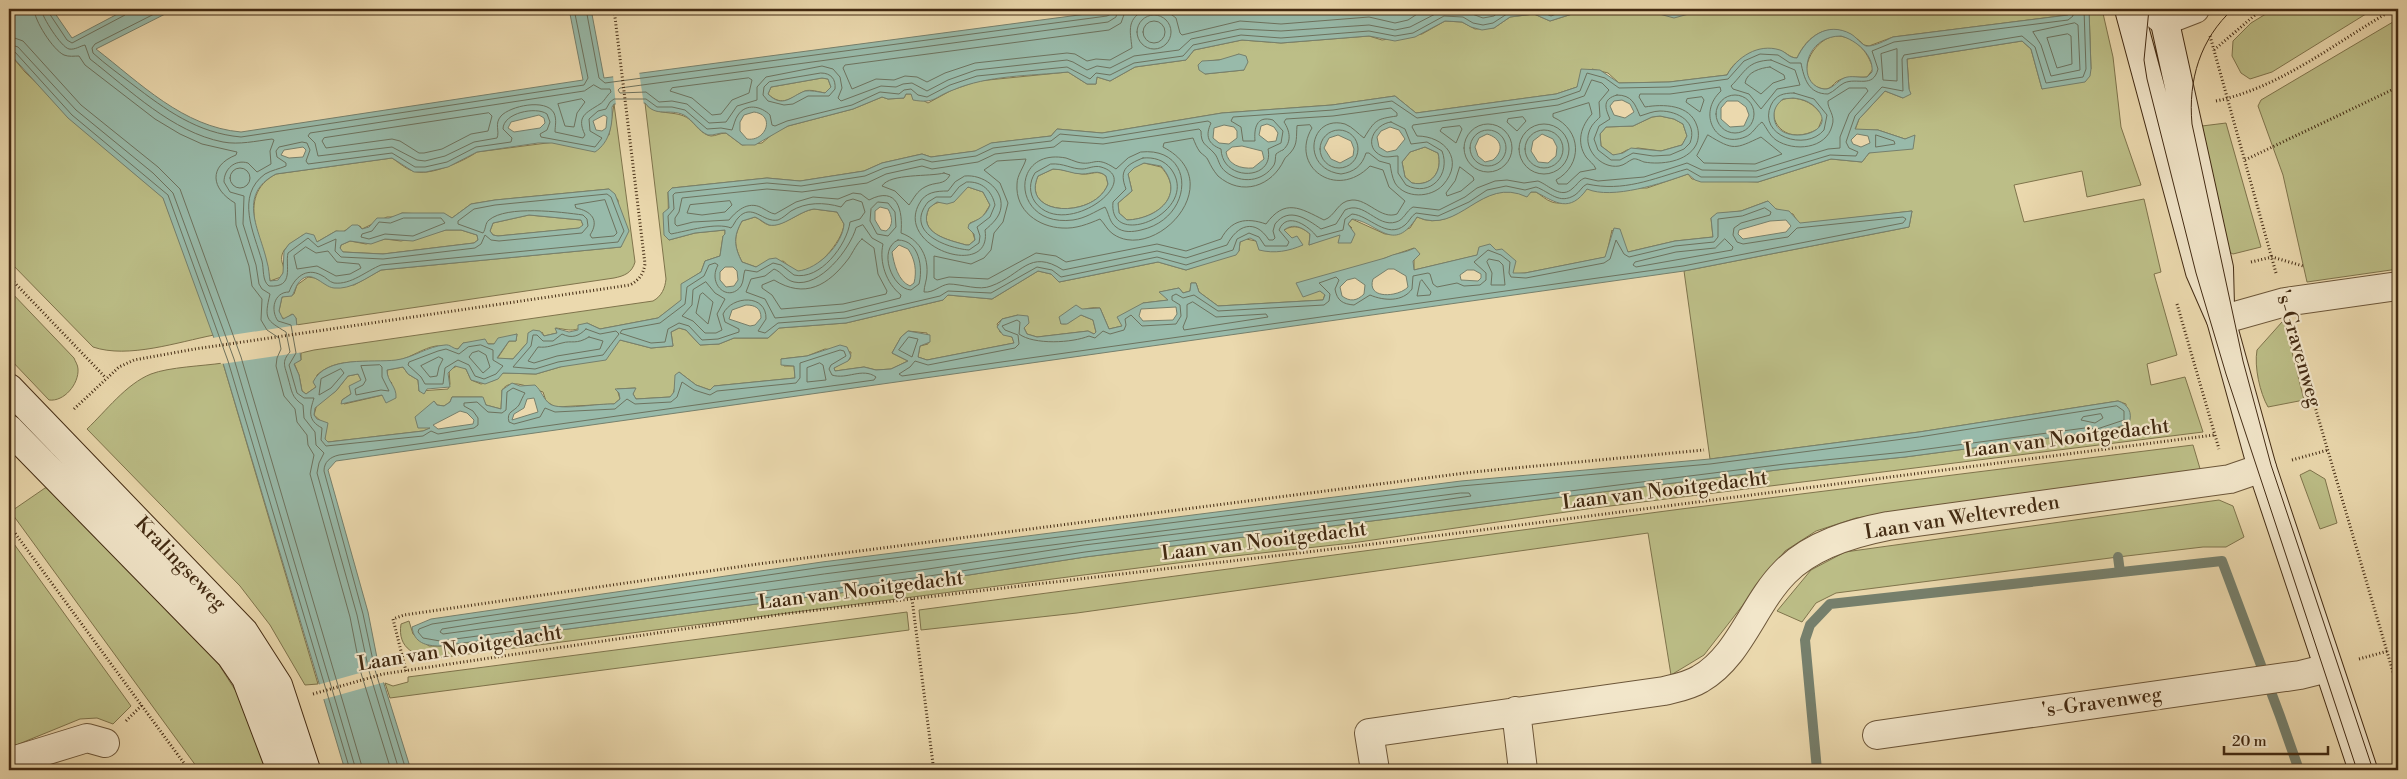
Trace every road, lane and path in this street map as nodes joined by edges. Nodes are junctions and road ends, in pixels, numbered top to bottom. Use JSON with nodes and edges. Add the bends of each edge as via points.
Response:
{"nodes":[{"id":1,"x":614,"y":9,"type":"edge"},
{"id":2,"x":2130,"y":9,"type":"edge"},
{"id":3,"x":2262,"y":9,"type":"edge"},
{"id":4,"x":2394,"y":9,"type":"edge"},
{"id":5,"x":2158,"y":13,"type":"edge"},
{"id":6,"x":2201,"y":18,"type":"edge"},
{"id":7,"x":2214,"y":50,"type":"junction"},
{"id":8,"x":2398,"y":87,"type":"edge"},
{"id":9,"x":2228,"y":99,"type":"junction"},
{"id":10,"x":2245,"y":160,"type":"junction"},
{"id":11,"x":2272,"y":257,"type":"junction"},
{"id":12,"x":2219,"y":268,"type":"junction"},
{"id":13,"x":2311,"y":269,"type":"dead end"},
{"id":14,"x":9,"y":277,"type":"edge"},
{"id":15,"x":2398,"y":286,"type":"edge"},
{"id":16,"x":2285,"y":302,"type":"junction"},
{"id":17,"x":2221,"y":320,"type":"junction"},
{"id":18,"x":9,"y":388,"type":"edge"},
{"id":19,"x":9,"y":429,"type":"edge"},
{"id":20,"x":2214,"y":435,"type":"dead end"},
{"id":21,"x":1704,"y":450,"type":"dead end"},
{"id":22,"x":2262,"y":468,"type":"junction"},
{"id":23,"x":9,"y":524,"type":"edge"},
{"id":24,"x":912,"y":599,"type":"junction"},
{"id":25,"x":2328,"y":668,"type":"junction"},
{"id":26,"x":406,"y":671,"type":"junction"},
{"id":27,"x":2398,"y":689,"type":"edge"},
{"id":28,"x":319,"y":691,"type":"dead end"},
{"id":29,"x":1516,"y":711,"type":"junction"},
{"id":30,"x":1877,"y":736,"type":"dead end"},
{"id":31,"x":105,"y":743,"type":"dead end"},
{"id":32,"x":9,"y":762,"type":"edge"},
{"id":33,"x":189,"y":770,"type":"edge"},
{"id":34,"x":281,"y":770,"type":"edge"},
{"id":35,"x":306,"y":770,"type":"edge"},
{"id":36,"x":938,"y":770,"type":"edge"},
{"id":37,"x":1375,"y":770,"type":"edge"},
{"id":38,"x":1523,"y":770,"type":"edge"},
{"id":39,"x":2363,"y":770,"type":"edge"}],
"edges":[{"from":1,"to":14,"type":"path","via":[[645,264],[636,282],[134,360],[106,378]]},
{"from":2,"to":17,"type":"street","via":[[2200,272]]},
{"from":3,"to":7,"type":"path"},
{"from":4,"to":9,"type":"path","via":[[2276,80]]},
{"from":5,"to":6,"type":"street"},
{"from":5,"to":12,"type":"street"},
{"from":6,"to":7,"type":"path","name":"'s-Gravenweg"},
{"from":7,"to":9,"type":"path","name":"'s-Gravenweg"},
{"from":8,"to":10,"type":"path"},
{"from":9,"to":10,"type":"path","name":"'s-Gravenweg"},
{"from":10,"to":11,"type":"path","name":"'s-Gravenweg"},
{"from":11,"to":12,"type":"path"},
{"from":11,"to":13,"type":"path"},
{"from":11,"to":16,"type":"path","name":"'s-Gravenweg"},
{"from":12,"to":17,"type":"street"},
{"from":15,"to":16,"type":"street"},
{"from":16,"to":17,"type":"street"},
{"from":16,"to":27,"type":"path","name":"'s-Gravenweg"},
{"from":17,"to":22,"type":"street"},
{"from":18,"to":35,"type":"street","name":"Kralingseweg","via":[[244,632],[278,685]]},
{"from":19,"to":34,"type":"street","name":"Kralingseweg","via":[[231,656],[246,678]]},
{"from":20,"to":24,"type":"path","name":"Laan van Nooitgedacht","via":[[1358,546]]},
{"from":21,"to":26,"type":"path","via":[[1473,472],[758,564],[404,615],[393,619]]},
{"from":22,"to":25,"type":"street"},
{"from":22,"to":29,"type":"street","name":"Laan van Weltevreden","via":[[2230,479],[1866,530],[1816,550],[1786,570],[1724,660],[1699,680],[1664,691]]},
{"from":23,"to":33,"type":"path"},
{"from":24,"to":26,"type":"path","name":"Laan van Nooitgedacht","via":[[784,614]]},
{"from":24,"to":36,"type":"path","via":[[933,764]]},
{"from":25,"to":30,"type":"street","name":"'s-Gravenweg","via":[[2280,678]]},
{"from":25,"to":39,"type":"street"},
{"from":26,"to":28,"type":"path","name":"Laan van Nooitgedacht"},
{"from":29,"to":37,"type":"street","name":"Laan van Weltevreden","via":[[1369,733]]},
{"from":29,"to":38,"type":"street"},
{"from":31,"to":32,"type":"street","via":[[87,738]]}]}
